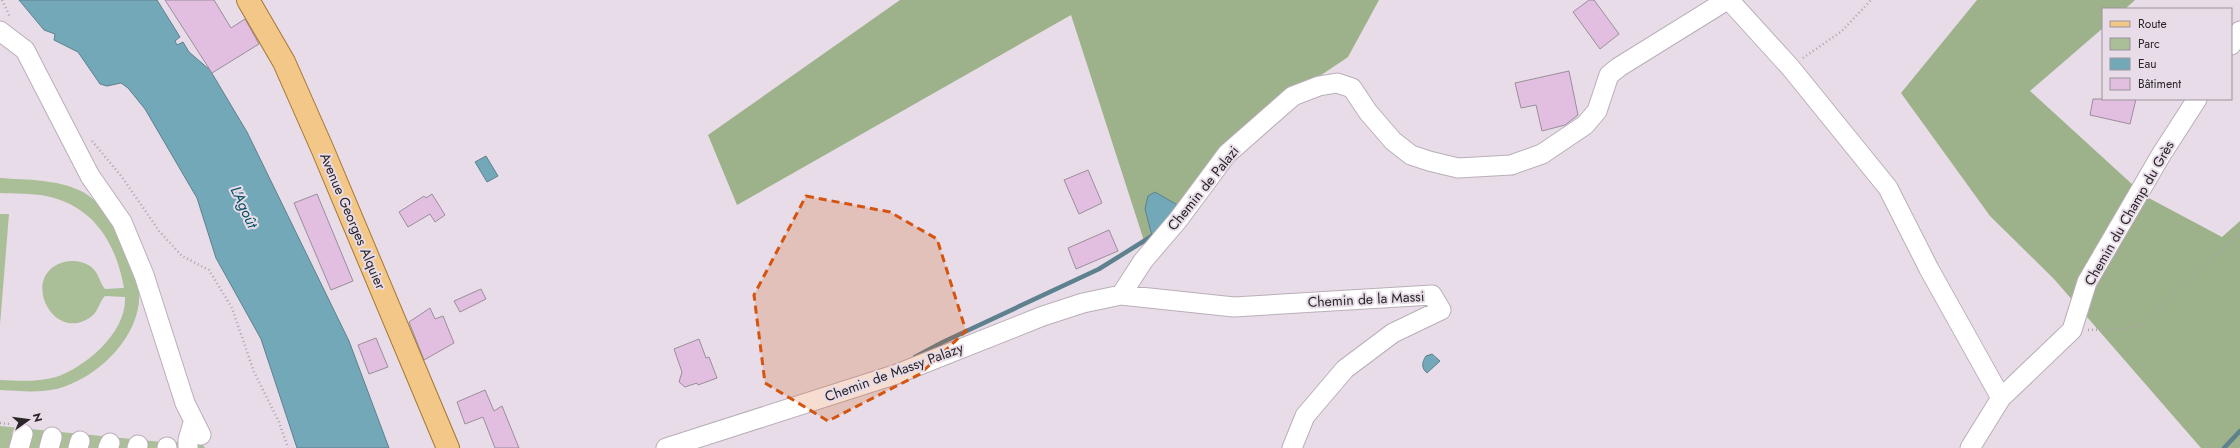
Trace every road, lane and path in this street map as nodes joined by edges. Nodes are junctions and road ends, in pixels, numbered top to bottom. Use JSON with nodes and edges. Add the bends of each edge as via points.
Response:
{"nodes":[{"id":1,"x":248,"y":0,"type":"edge"},
{"id":2,"x":1728,"y":0,"type":"edge"},
{"id":3,"x":1871,"y":0,"type":"edge"},
{"id":4,"x":0,"y":31,"type":"edge"},
{"id":5,"x":2240,"y":31,"type":"edge"},
{"id":6,"x":2232,"y":43,"type":"edge"},
{"id":7,"x":1790,"y":67,"type":"junction"},
{"id":8,"x":2196,"y":100,"type":"edge"},
{"id":9,"x":91,"y":139,"type":"dead end"},
{"id":10,"x":2240,"y":233,"type":"edge"},
{"id":11,"x":1121,"y":295,"type":"junction"},
{"id":12,"x":2070,"y":333,"type":"junction"},
{"id":13,"x":2001,"y":398,"type":"junction"},
{"id":14,"x":194,"y":435,"type":"edge"},
{"id":15,"x":288,"y":448,"type":"edge"},
{"id":16,"x":448,"y":448,"type":"edge"},
{"id":17,"x":666,"y":448,"type":"edge"},
{"id":18,"x":1292,"y":448,"type":"edge"},
{"id":19,"x":1970,"y":448,"type":"edge"}],
"edges":[{"from":1,"to":16,"type":"main road","name":"Avenue Georges Alquier","via":[[284,62]]},
{"from":2,"to":7,"type":"street"},
{"from":2,"to":11,"type":"street","name":"Chemin de Palazi","via":[[1609,75],[1597,111],[1585,125],[1542,154],[1511,165],[1458,168],[1429,162],[1412,155],[1393,141],[1368,112],[1352,88],[1337,83],[1293,96],[1227,154],[1178,220],[1147,256]]},
{"from":3,"to":7,"type":"path","via":[[1842,31]]},
{"from":4,"to":14,"type":"street","via":[[25,50],[90,176],[122,222],[144,275]]},
{"from":5,"to":6,"type":"street"},
{"from":7,"to":13,"type":"street","via":[[1888,188],[1929,269]]},
{"from":8,"to":12,"type":"street","name":"Chemin du Champ du Grès","via":[[2087,282]]},
{"from":9,"to":15,"type":"path","via":[[160,231],[182,256],[209,270],[232,308],[254,372],[279,422]]},
{"from":10,"to":12,"type":"path","via":[[2140,326]]},
{"from":11,"to":17,"type":"street","name":"Chemin de Massy Palazy","via":[[1042,316],[897,374]]},
{"from":11,"to":18,"type":"street","name":"Chemin de la Massi","via":[[1234,307],[1432,295],[1441,310],[1393,333],[1345,369],[1305,416]]},
{"from":12,"to":13,"type":"street"},
{"from":13,"to":19,"type":"street"}]}
